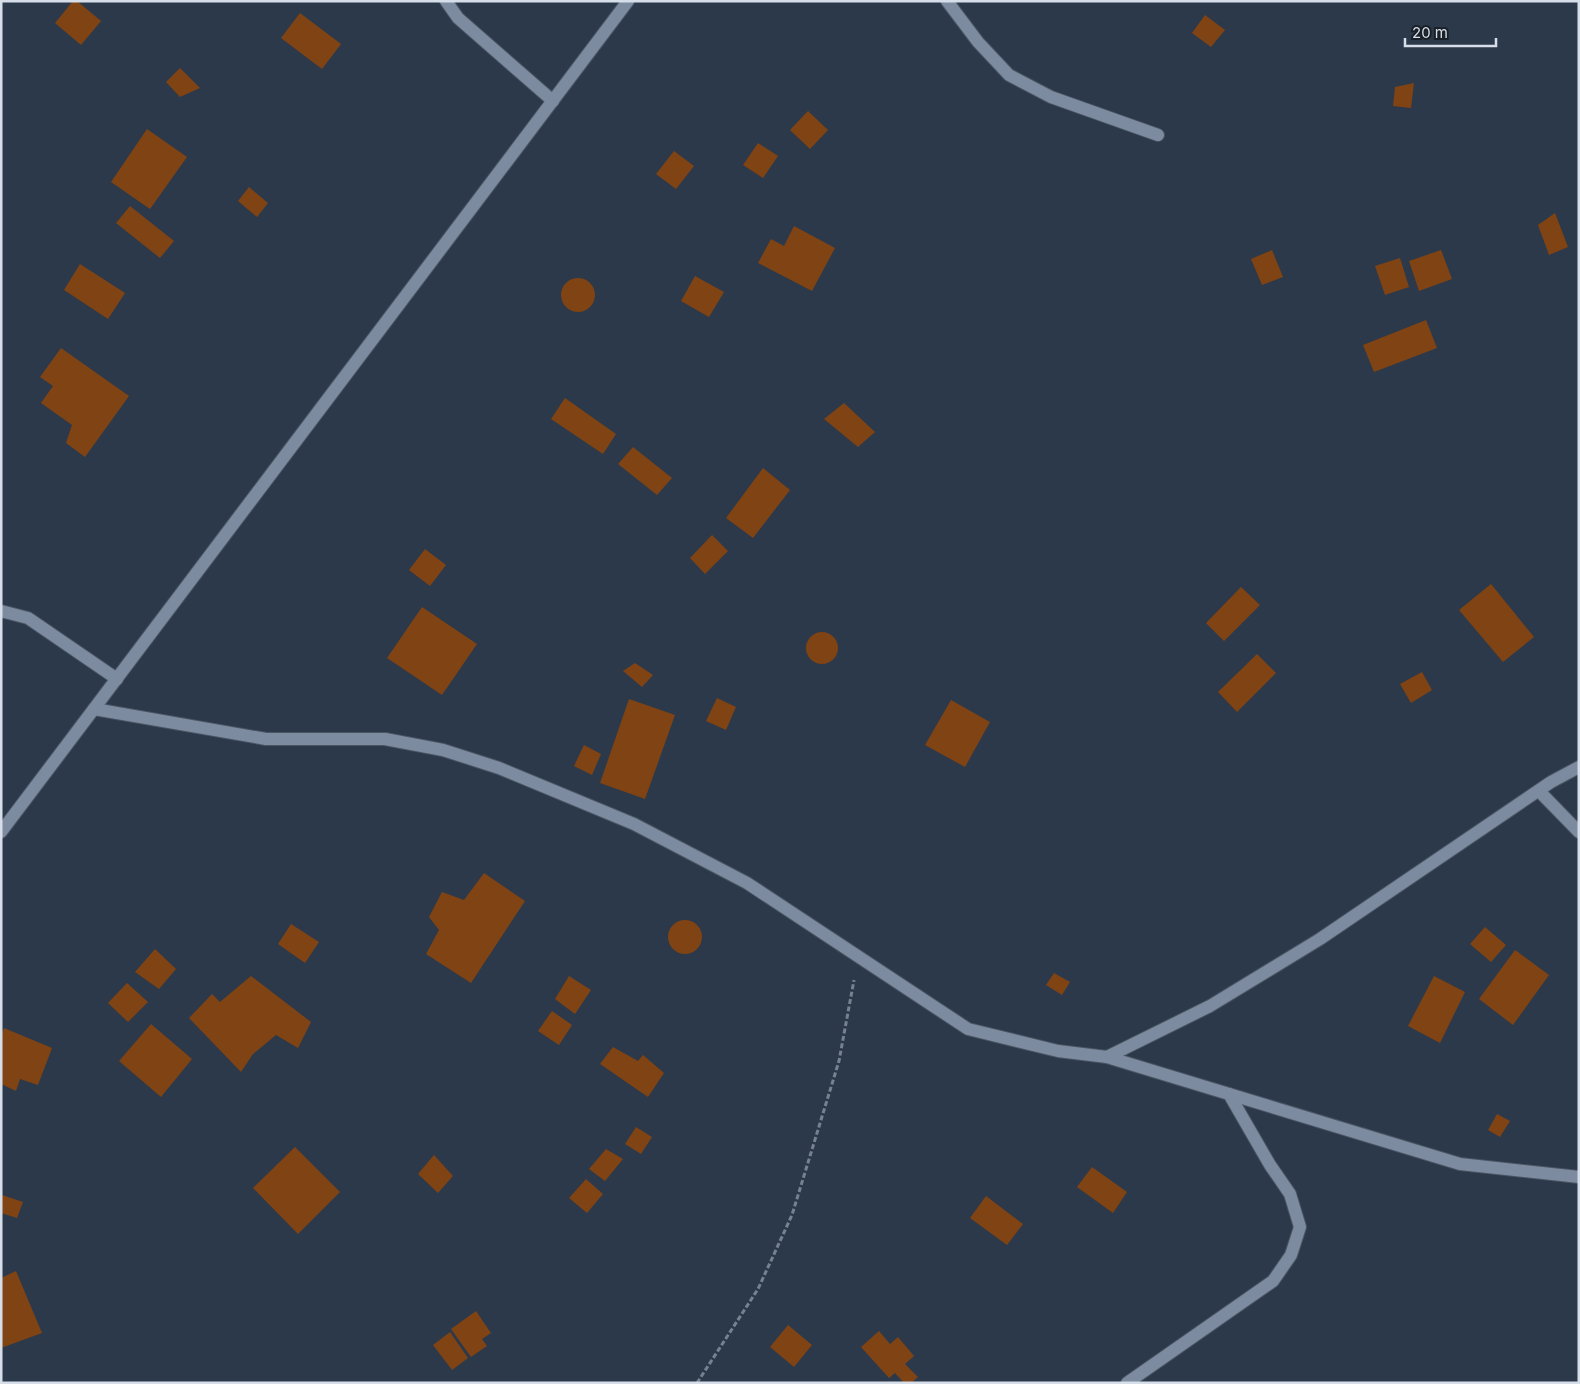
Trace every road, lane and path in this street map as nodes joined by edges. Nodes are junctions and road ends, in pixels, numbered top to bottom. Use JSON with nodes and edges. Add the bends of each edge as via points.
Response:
{"nodes":[{"id":1,"x":446,"y":1,"type":"edge"},
{"id":2,"x":628,"y":1,"type":"edge"},
{"id":3,"x":947,"y":1,"type":"edge"},
{"id":4,"x":553,"y":101,"type":"junction"},
{"id":5,"x":1158,"y":135,"type":"dead end"},
{"id":6,"x":1,"y":611,"type":"edge"},
{"id":7,"x":117,"y":679,"type":"junction"},
{"id":8,"x":94,"y":710,"type":"junction"},
{"id":9,"x":1579,"y":767,"type":"edge"},
{"id":10,"x":1538,"y":791,"type":"junction"},
{"id":11,"x":1,"y":832,"type":"edge"},
{"id":12,"x":1579,"y":832,"type":"edge"},
{"id":13,"x":858,"y":955,"type":"junction"},
{"id":14,"x":1107,"y":1057,"type":"junction"},
{"id":15,"x":1229,"y":1094,"type":"junction"},
{"id":16,"x":1579,"y":1177,"type":"edge"},
{"id":17,"x":697,"y":1383,"type":"edge"},
{"id":18,"x":1127,"y":1383,"type":"edge"}],
"edges":[{"from":1,"to":4,"type":"street","via":[[458,18]]},
{"from":2,"to":4,"type":"street"},
{"from":3,"to":5,"type":"street","via":[[1009,76],[1051,97]]},
{"from":4,"to":7,"type":"street"},
{"from":6,"to":7,"type":"street","via":[[28,618]]},
{"from":7,"to":8,"type":"street"},
{"from":8,"to":11,"type":"street"},
{"from":8,"to":13,"type":"street","via":[[266,739],[385,740],[443,750],[499,768],[634,824],[747,883]]},
{"from":9,"to":10,"type":"street"},
{"from":10,"to":12,"type":"street"},
{"from":10,"to":14,"type":"street","via":[[1312,944],[1210,1006]]},
{"from":13,"to":14,"type":"street","via":[[968,1029],[1058,1051]]},
{"from":13,"to":17,"type":"path","via":[[839,1061],[792,1215],[758,1289]]},
{"from":14,"to":15,"type":"street"},
{"from":15,"to":16,"type":"street","via":[[1460,1164]]},
{"from":15,"to":18,"type":"street","via":[[1290,1194],[1300,1227],[1290,1255],[1273,1281]]}]}
